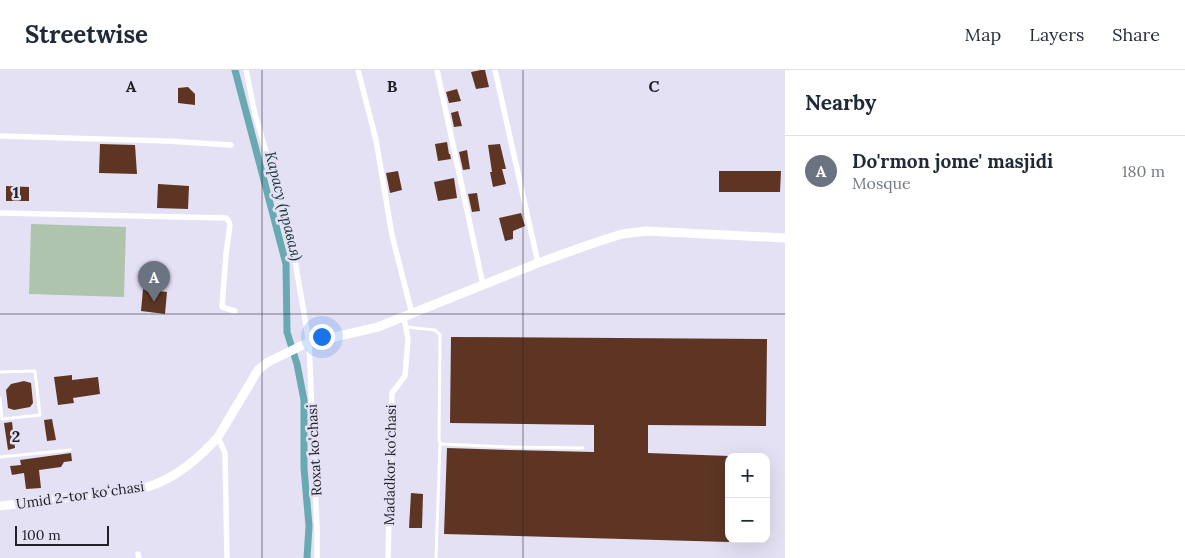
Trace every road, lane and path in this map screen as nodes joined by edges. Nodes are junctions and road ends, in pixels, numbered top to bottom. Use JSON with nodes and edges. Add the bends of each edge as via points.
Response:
{"nodes":[{"id":1,"x":246,"y":70,"type":"edge"},
{"id":2,"x":358,"y":70,"type":"edge"},
{"id":3,"x":437,"y":70,"type":"edge"},
{"id":4,"x":495,"y":70,"type":"edge"},
{"id":5,"x":0,"y":136,"type":"edge"},
{"id":6,"x":231,"y":145,"type":"dead end"},
{"id":7,"x":0,"y":213,"type":"edge"},
{"id":8,"x":785,"y":238,"type":"edge"},
{"id":9,"x":538,"y":263,"type":"junction"},
{"id":10,"x":483,"y":285,"type":"junction"},
{"id":11,"x":235,"y":311,"type":"dead end"},
{"id":12,"x":408,"y":316,"type":"junction"},
{"id":13,"x":406,"y":327,"type":"junction"},
{"id":14,"x":307,"y":344,"type":"junction"},
{"id":15,"x":0,"y":372,"type":"edge"},
{"id":16,"x":0,"y":398,"type":"edge"},
{"id":17,"x":218,"y":437,"type":"junction"},
{"id":18,"x":440,"y":442,"type":"junction"},
{"id":19,"x":583,"y":448,"type":"dead end"},
{"id":20,"x":70,"y":450,"type":"dead end"},
{"id":21,"x":0,"y":457,"type":"edge"},
{"id":22,"x":0,"y":506,"type":"edge"},
{"id":23,"x":227,"y":558,"type":"edge"},
{"id":24,"x":316,"y":558,"type":"edge"},
{"id":25,"x":388,"y":558,"type":"edge"},
{"id":26,"x":436,"y":558,"type":"edge"}],
"edges":[{"from":1,"to":14,"type":"street","name":"Roxat ko'chasi","via":[[255,114],[291,237]]},
{"from":2,"to":12,"type":"street","name":"Madadkor ko'chasi","via":[[376,140]]},
{"from":3,"to":10,"type":"street"},
{"from":4,"to":9,"type":"street"},
{"from":5,"to":6,"type":"street"},
{"from":7,"to":11,"type":"street","via":[[226,218],[230,225],[222,307]]},
{"from":8,"to":9,"type":"main road","name":"Umid 2-tor koʻchasi","via":[[638,232],[607,238]]},
{"from":9,"to":10,"type":"main road","name":"Umid 2-tor koʻchasi"},
{"from":10,"to":12,"type":"main road","name":"Umid 2-tor koʻchasi"},
{"from":12,"to":13,"type":"street","name":"Madadkor ko'chasi"},
{"from":12,"to":14,"type":"main road","name":"Umid 2-tor koʻchasi","via":[[365,331]]},
{"from":13,"to":18,"type":"lane","via":[[435,330],[440,335]]},
{"from":13,"to":25,"type":"street","name":"Madadkor ko'chasi","via":[[405,376],[392,393]]},
{"from":14,"to":17,"type":"main road","name":"Umid 2-tor koʻchasi","via":[[260,368]]},
{"from":14,"to":24,"type":"street","name":"Roxat ko'chasi"},
{"from":15,"to":16,"type":"lane","via":[[34,370],[40,414],[2,418]]},
{"from":17,"to":22,"type":"main road","name":"Umid 2-tor koʻchasi","via":[[183,470],[156,484]]},
{"from":17,"to":23,"type":"street","via":[[225,453]]},
{"from":18,"to":19,"type":"lane"},
{"from":18,"to":26,"type":"lane"},
{"from":20,"to":21,"type":"lane"}]}
